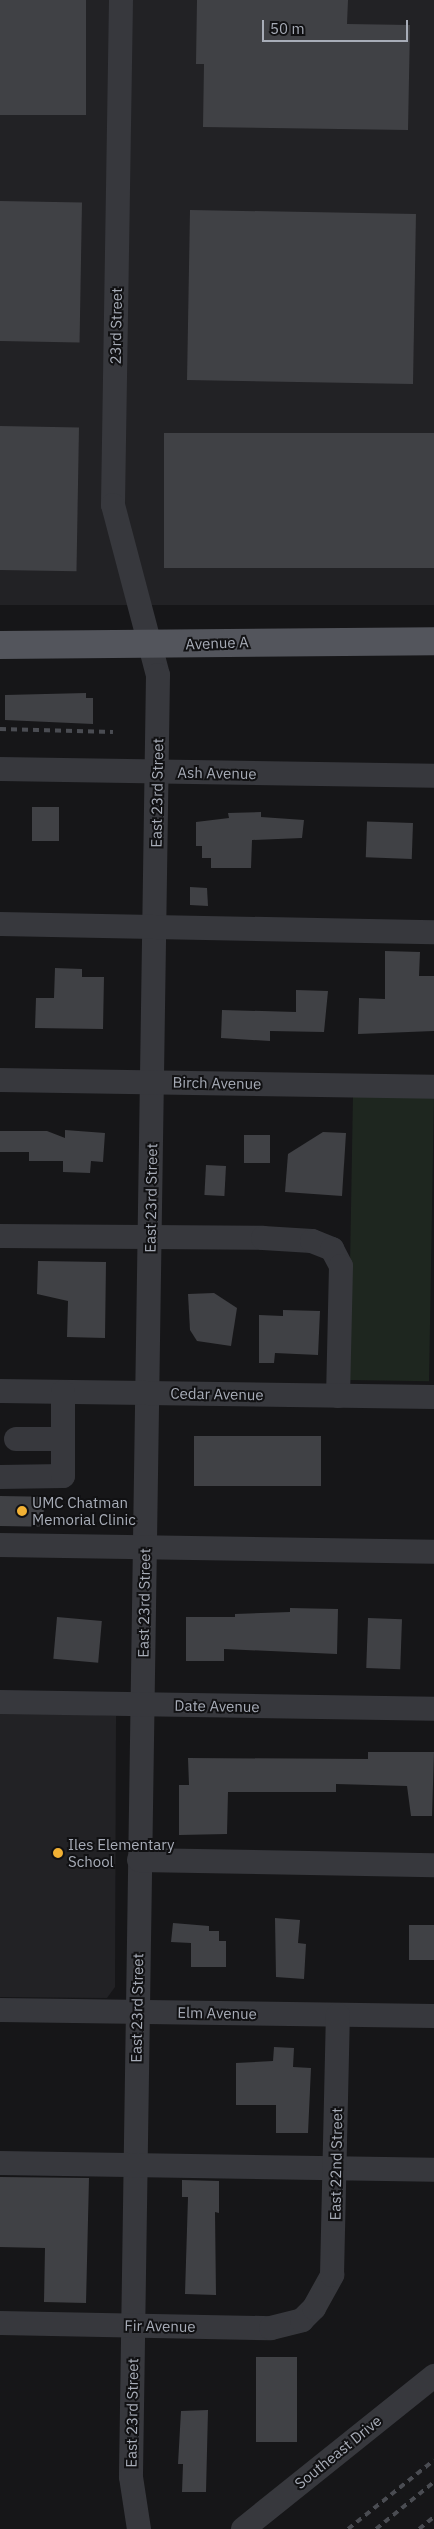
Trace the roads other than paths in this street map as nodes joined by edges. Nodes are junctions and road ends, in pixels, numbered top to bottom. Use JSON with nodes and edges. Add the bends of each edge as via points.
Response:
{"nodes":[{"id":1,"x":121,"y":0,"type":"edge"},
{"id":2,"x":434,"y":641,"type":"edge"},
{"id":3,"x":0,"y":645,"type":"edge"},
{"id":4,"x":150,"y":647,"type":"junction"},
{"id":5,"x":0,"y":769,"type":"edge"},
{"id":6,"x":157,"y":772,"type":"junction"},
{"id":7,"x":434,"y":776,"type":"edge"},
{"id":8,"x":0,"y":924,"type":"edge"},
{"id":9,"x":155,"y":928,"type":"junction"},
{"id":10,"x":434,"y":932,"type":"edge"},
{"id":11,"x":0,"y":1080,"type":"edge"},
{"id":12,"x":152,"y":1082,"type":"junction"},
{"id":13,"x":434,"y":1087,"type":"edge"},
{"id":14,"x":0,"y":1236,"type":"edge"},
{"id":15,"x":150,"y":1238,"type":"junction"},
{"id":16,"x":0,"y":1391,"type":"edge"},
{"id":17,"x":63,"y":1392,"type":"junction"},
{"id":18,"x":147,"y":1393,"type":"junction"},
{"id":19,"x":338,"y":1396,"type":"junction"},
{"id":20,"x":434,"y":1398,"type":"edge"},
{"id":21,"x":16,"y":1439,"type":"dead end"},
{"id":22,"x":63,"y":1439,"type":"junction"},
{"id":23,"x":0,"y":1477,"type":"edge"},
{"id":24,"x":0,"y":1545,"type":"edge"},
{"id":25,"x":144,"y":1547,"type":"junction"},
{"id":26,"x":434,"y":1552,"type":"edge"},
{"id":27,"x":0,"y":1702,"type":"edge"},
{"id":28,"x":142,"y":1705,"type":"junction"},
{"id":29,"x":434,"y":1709,"type":"edge"},
{"id":30,"x":139,"y":1860,"type":"junction"},
{"id":31,"x":434,"y":1865,"type":"edge"},
{"id":32,"x":0,"y":2010,"type":"edge"},
{"id":33,"x":137,"y":2012,"type":"junction"},
{"id":34,"x":338,"y":2015,"type":"junction"},
{"id":35,"x":434,"y":2016,"type":"edge"},
{"id":36,"x":0,"y":2163,"type":"edge"},
{"id":37,"x":135,"y":2164,"type":"junction"},
{"id":38,"x":336,"y":2168,"type":"junction"},
{"id":39,"x":434,"y":2170,"type":"edge"},
{"id":40,"x":314,"y":2308,"type":"joint"},
{"id":41,"x":0,"y":2324,"type":"edge"},
{"id":42,"x":133,"y":2326,"type":"junction"},
{"id":43,"x":434,"y":2376,"type":"edge"},
{"id":44,"x":139,"y":2529,"type":"edge"},
{"id":45,"x":242,"y":2529,"type":"edge"}],
"edges":[{"from":1,"to":4,"type":"street","name":"23rd Street","via":[[113,505]]},
{"from":2,"to":4,"type":"main road","name":"Avenue A"},
{"from":3,"to":4,"type":"main road","name":"Avenue A"},
{"from":4,"to":6,"type":"street","name":"East 23rd Street","via":[[158,675]]},
{"from":5,"to":6,"type":"street","name":"Ash Avenue"},
{"from":6,"to":7,"type":"street","name":"Ash Avenue"},
{"from":6,"to":9,"type":"street","name":"East 23rd Street"},
{"from":8,"to":9,"type":"street"},
{"from":9,"to":10,"type":"street"},
{"from":9,"to":12,"type":"street","name":"East 23rd Street"},
{"from":11,"to":12,"type":"street","name":"Birch Avenue"},
{"from":12,"to":13,"type":"street","name":"Birch Avenue"},
{"from":12,"to":15,"type":"street","name":"East 23rd Street"},
{"from":14,"to":15,"type":"street"},
{"from":15,"to":18,"type":"street","name":"East 23rd Street"},
{"from":15,"to":19,"type":"street","via":[[292,1240],[332,1249],[342,1266]]},
{"from":16,"to":17,"type":"street","name":"Cedar Avenue"},
{"from":17,"to":18,"type":"street","name":"Cedar Avenue"},
{"from":17,"to":22,"type":"street"},
{"from":18,"to":19,"type":"street","name":"Cedar Avenue"},
{"from":18,"to":25,"type":"street","name":"East 23rd Street"},
{"from":19,"to":20,"type":"street","name":"Cedar Avenue"},
{"from":21,"to":22,"type":"street"},
{"from":22,"to":23,"type":"street","via":[[63,1476]]},
{"from":24,"to":25,"type":"street"},
{"from":25,"to":26,"type":"street"},
{"from":25,"to":28,"type":"street","name":"East 23rd Street"},
{"from":27,"to":28,"type":"street","name":"Date Avenue"},
{"from":28,"to":29,"type":"street","name":"Date Avenue"},
{"from":28,"to":30,"type":"street","name":"East 23rd Street"},
{"from":30,"to":31,"type":"street"},
{"from":30,"to":33,"type":"street","name":"East 23rd Street"},
{"from":32,"to":33,"type":"street","name":"Elm Avenue"},
{"from":33,"to":34,"type":"street","name":"Elm Avenue"},
{"from":33,"to":37,"type":"street","name":"East 23rd Street"},
{"from":34,"to":35,"type":"street","name":"Elm Avenue"},
{"from":34,"to":38,"type":"street","name":"East 22nd Street"},
{"from":36,"to":37,"type":"street"},
{"from":37,"to":38,"type":"street"},
{"from":37,"to":42,"type":"street","name":"East 23rd Street"},
{"from":38,"to":39,"type":"street"},
{"from":38,"to":40,"type":"street","name":"East 22nd Street","via":[[332,2275]]},
{"from":40,"to":42,"type":"street","name":"Fir Avenue","via":[[302,2320],[271,2328]]},
{"from":41,"to":42,"type":"street","name":"Fir Avenue"},
{"from":42,"to":44,"type":"street","name":"East 23rd Street","via":[[131,2495]]},
{"from":43,"to":45,"type":"street","name":"Southeast Drive"}]}
